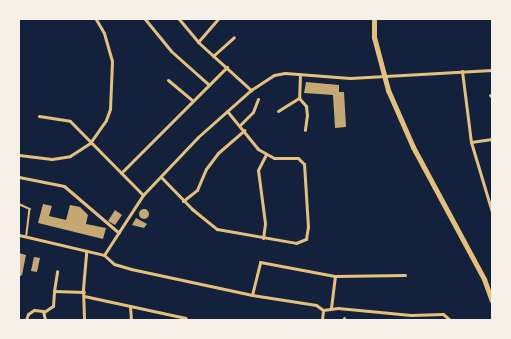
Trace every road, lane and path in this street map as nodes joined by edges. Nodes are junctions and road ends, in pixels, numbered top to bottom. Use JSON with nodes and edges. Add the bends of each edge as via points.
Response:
{"nodes":[{"id":1,"x":96,"y":19,"type":"edge"},
{"id":2,"x":145,"y":19,"type":"edge"},
{"id":3,"x":179,"y":19,"type":"edge"},
{"id":4,"x":218,"y":19,"type":"edge"},
{"id":5,"x":374,"y":19,"type":"edge"},
{"id":6,"x":234,"y":37,"type":"dead end"},
{"id":7,"x":198,"y":42,"type":"junction"},
{"id":8,"x":213,"y":56,"type":"junction"},
{"id":9,"x":227,"y":67,"type":"junction"},
{"id":10,"x":492,"y":70,"type":"edge"},
{"id":11,"x":462,"y":71,"type":"junction"},
{"id":12,"x":300,"y":74,"type":"junction"},
{"id":13,"x":168,"y":80,"type":"dead end"},
{"id":14,"x":209,"y":85,"type":"junction"},
{"id":15,"x":251,"y":90,"type":"junction"},
{"id":16,"x":299,"y":98,"type":"junction"},
{"id":17,"x":258,"y":99,"type":"dead end"},
{"id":18,"x":192,"y":100,"type":"junction"},
{"id":19,"x":227,"y":111,"type":"junction"},
{"id":20,"x":278,"y":112,"type":"dead end"},
{"id":21,"x":39,"y":116,"type":"dead end"},
{"id":22,"x":240,"y":125,"type":"junction"},
{"id":23,"x":244,"y":130,"type":"junction"},
{"id":24,"x":305,"y":130,"type":"dead end"},
{"id":25,"x":492,"y":139,"type":"edge"},
{"id":26,"x":90,"y":142,"type":"junction"},
{"id":27,"x":471,"y":142,"type":"junction"},
{"id":28,"x":266,"y":154,"type":"junction"},
{"id":29,"x":19,"y":155,"type":"edge"},
{"id":30,"x":121,"y":173,"type":"junction"},
{"id":31,"x":19,"y":177,"type":"edge"},
{"id":32,"x":161,"y":177,"type":"junction"},
{"id":33,"x":143,"y":195,"type":"junction"},
{"id":34,"x":183,"y":200,"type":"junction"},
{"id":35,"x":19,"y":204,"type":"edge"},
{"id":36,"x":492,"y":212,"type":"edge"},
{"id":37,"x":119,"y":233,"type":"junction"},
{"id":38,"x":19,"y":235,"type":"edge"},
{"id":39,"x":26,"y":236,"type":"junction"},
{"id":40,"x":263,"y":238,"type":"junction"},
{"id":41,"x":86,"y":251,"type":"junction"},
{"id":42,"x":104,"y":255,"type":"junction"},
{"id":43,"x":57,"y":271,"type":"dead end"},
{"id":44,"x":405,"y":275,"type":"dead end"},
{"id":45,"x":335,"y":276,"type":"junction"},
{"id":46,"x":84,"y":290,"type":"junction"},
{"id":47,"x":54,"y":291,"type":"junction"},
{"id":48,"x":252,"y":295,"type":"junction"},
{"id":49,"x":84,"y":296,"type":"junction"},
{"id":50,"x":492,"y":301,"type":"edge"},
{"id":51,"x":130,"y":306,"type":"junction"},
{"id":52,"x":331,"y":308,"type":"junction"},
{"id":53,"x":322,"y":310,"type":"junction"},
{"id":54,"x":44,"y":312,"type":"junction"},
{"id":55,"x":186,"y":318,"type":"dead end"},
{"id":56,"x":26,"y":320,"type":"edge"},
{"id":57,"x":45,"y":320,"type":"edge"},
{"id":58,"x":84,"y":320,"type":"edge"},
{"id":59,"x":130,"y":320,"type":"edge"},
{"id":60,"x":322,"y":320,"type":"edge"},
{"id":61,"x":450,"y":320,"type":"edge"}],
"edges":[{"from":1,"to":26,"type":"street","via":[[104,33],[112,61],[112,82],[110,109],[106,120]]},
{"from":2,"to":14,"type":"street","via":[[171,51]]},
{"from":3,"to":7,"type":"street"},
{"from":4,"to":7,"type":"street"},
{"from":5,"to":50,"type":"main road","via":[[374,37],[388,90],[413,147],[484,279]]},
{"from":6,"to":8,"type":"street"},
{"from":7,"to":8,"type":"street"},
{"from":8,"to":9,"type":"street"},
{"from":9,"to":14,"type":"street"},
{"from":9,"to":15,"type":"street"},
{"from":10,"to":11,"type":"street"},
{"from":11,"to":12,"type":"street","via":[[350,78]]},
{"from":11,"to":27,"type":"street"},
{"from":12,"to":15,"type":"street","via":[[274,75]]},
{"from":12,"to":16,"type":"street"},
{"from":13,"to":18,"type":"street"},
{"from":14,"to":18,"type":"street"},
{"from":15,"to":19,"type":"street"},
{"from":16,"to":20,"type":"street"},
{"from":16,"to":24,"type":"street","via":[[306,106]]},
{"from":17,"to":22,"type":"street","via":[[254,112]]},
{"from":18,"to":30,"type":"street"},
{"from":19,"to":22,"type":"street"},
{"from":19,"to":32,"type":"street"},
{"from":21,"to":26,"type":"street","via":[[70,121]]},
{"from":22,"to":23,"type":"street"},
{"from":23,"to":28,"type":"street","via":[[258,149]]},
{"from":23,"to":34,"type":"street","via":[[218,153],[206,168],[196,190]]},
{"from":25,"to":27,"type":"street"},
{"from":26,"to":29,"type":"street","via":[[78,152],[62,158]]},
{"from":26,"to":30,"type":"street"},
{"from":27,"to":36,"type":"street"},
{"from":28,"to":40,"type":"street","via":[[258,170],[265,223]]},
{"from":28,"to":40,"type":"street","via":[[274,158],[298,158],[304,164],[308,227],[306,239],[296,243]]},
{"from":30,"to":33,"type":"street"},
{"from":31,"to":37,"type":"street","via":[[64,186]]},
{"from":32,"to":33,"type":"street"},
{"from":32,"to":34,"type":"street"},
{"from":33,"to":37,"type":"street"},
{"from":34,"to":40,"type":"street","via":[[217,229]]},
{"from":35,"to":39,"type":"lane","via":[[30,209]]},
{"from":37,"to":42,"type":"street"},
{"from":38,"to":39,"type":"street"},
{"from":39,"to":41,"type":"street"},
{"from":41,"to":42,"type":"street"},
{"from":41,"to":46,"type":"street"},
{"from":42,"to":48,"type":"street","via":[[108,261],[119,266]]},
{"from":43,"to":47,"type":"street"},
{"from":44,"to":45,"type":"street"},
{"from":45,"to":48,"type":"street","via":[[260,262]]},
{"from":45,"to":52,"type":"street"},
{"from":46,"to":47,"type":"street"},
{"from":46,"to":49,"type":"street"},
{"from":47,"to":54,"type":"street","via":[[53,306]]},
{"from":48,"to":53,"type":"street","via":[[316,305]]},
{"from":49,"to":51,"type":"street"},
{"from":49,"to":58,"type":"street"},
{"from":51,"to":55,"type":"street"},
{"from":51,"to":59,"type":"street"},
{"from":52,"to":53,"type":"street"},
{"from":52,"to":61,"type":"street","via":[[399,315],[447,316]]},
{"from":53,"to":60,"type":"street"},
{"from":54,"to":56,"type":"street","via":[[34,310],[28,314]]},
{"from":54,"to":57,"type":"street"}]}
